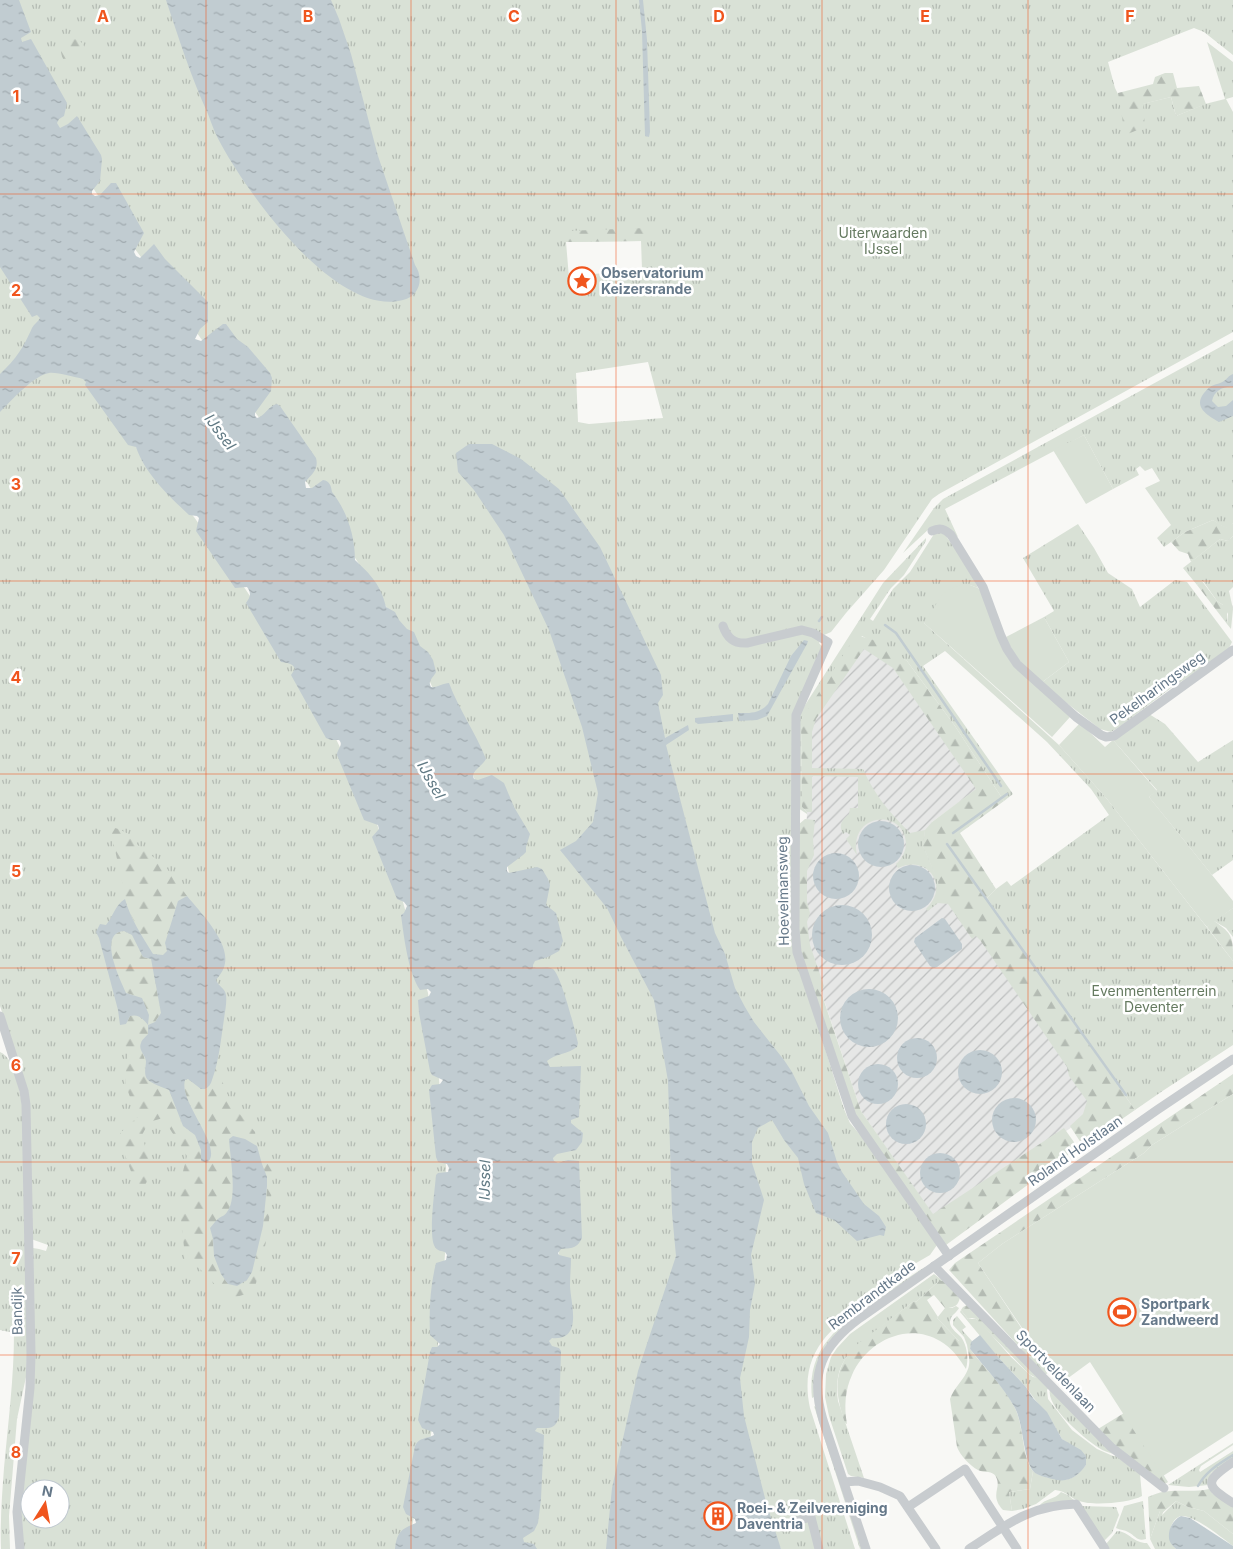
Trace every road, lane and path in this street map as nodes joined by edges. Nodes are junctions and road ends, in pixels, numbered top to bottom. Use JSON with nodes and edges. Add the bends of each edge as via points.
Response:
{"nodes":[{"id":1,"x":932,"y":531,"type":"dead end"},
{"id":2,"x":723,"y":626,"type":"dead end"},
{"id":3,"x":1233,"y":650,"type":"edge"},
{"id":4,"x":0,"y":1016,"type":"edge"},
{"id":5,"x":5,"y":1046,"type":"edge"},
{"id":6,"x":1233,"y":1059,"type":"edge"},
{"id":7,"x":949,"y":1256,"type":"junction"},
{"id":8,"x":934,"y":1266,"type":"junction"},
{"id":9,"x":1233,"y":1462,"type":"edge"},
{"id":10,"x":844,"y":1482,"type":"junction"},
{"id":11,"x":1164,"y":1488,"type":"dead end"},
{"id":12,"x":1233,"y":1503,"type":"edge"},
{"id":13,"x":908,"y":1506,"type":"junction"},
{"id":14,"x":792,"y":1522,"type":"dead end"},
{"id":15,"x":1003,"y":1527,"type":"junction"},
{"id":16,"x":1103,"y":1546,"type":"edge"},
{"id":17,"x":20,"y":1549,"type":"edge"},
{"id":18,"x":819,"y":1549,"type":"edge"},
{"id":19,"x":866,"y":1549,"type":"edge"},
{"id":20,"x":936,"y":1549,"type":"edge"},
{"id":21,"x":969,"y":1549,"type":"edge"},
{"id":22,"x":1017,"y":1549,"type":"edge"},
{"id":23,"x":1093,"y":1549,"type":"edge"}],
"edges":[{"from":1,"to":3,"type":"street","name":"Pekelharingsweg","via":[[940,528],[952,535],[983,587],[1001,636],[1017,664],[1076,717],[1106,737],[1114,736]]},
{"from":2,"to":7,"type":"street","name":"Hoevelmansweg","via":[[728,638],[740,644],[802,630],[828,642],[796,715],[797,952],[852,1116]]},
{"from":4,"to":5,"type":"street","name":"Bandijk"},
{"from":5,"to":17,"type":"street","name":"Bandijk","via":[[24,1091],[26,1105],[31,1354],[18,1505]]},
{"from":6,"to":7,"type":"street","name":"Roland Holstlaan"},
{"from":7,"to":8,"type":"street","name":"Roland Holstlaan"},
{"from":8,"to":10,"type":"street","name":"Rembrandtkade","via":[[849,1326],[833,1342],[824,1358],[817,1382],[818,1403]]},
{"from":8,"to":11,"type":"street","name":"Sportveldenlaan","via":[[1111,1447]]},
{"from":9,"to":12,"type":"street","via":[[1214,1475],[1211,1482],[1214,1490]]},
{"from":10,"to":13,"type":"street","via":[[858,1481],[880,1487],[900,1496]]},
{"from":10,"to":19,"type":"street","name":"Rembrandtkade"},
{"from":13,"to":15,"type":"street","via":[[965,1469]]},
{"from":13,"to":20,"type":"street"},
{"from":14,"to":18,"type":"street","via":[[811,1517]]},
{"from":15,"to":16,"type":"street","via":[[1039,1509],[1076,1504]]},
{"from":15,"to":21,"type":"street"},
{"from":15,"to":22,"type":"street"},
{"from":16,"to":23,"type":"street"}]}
